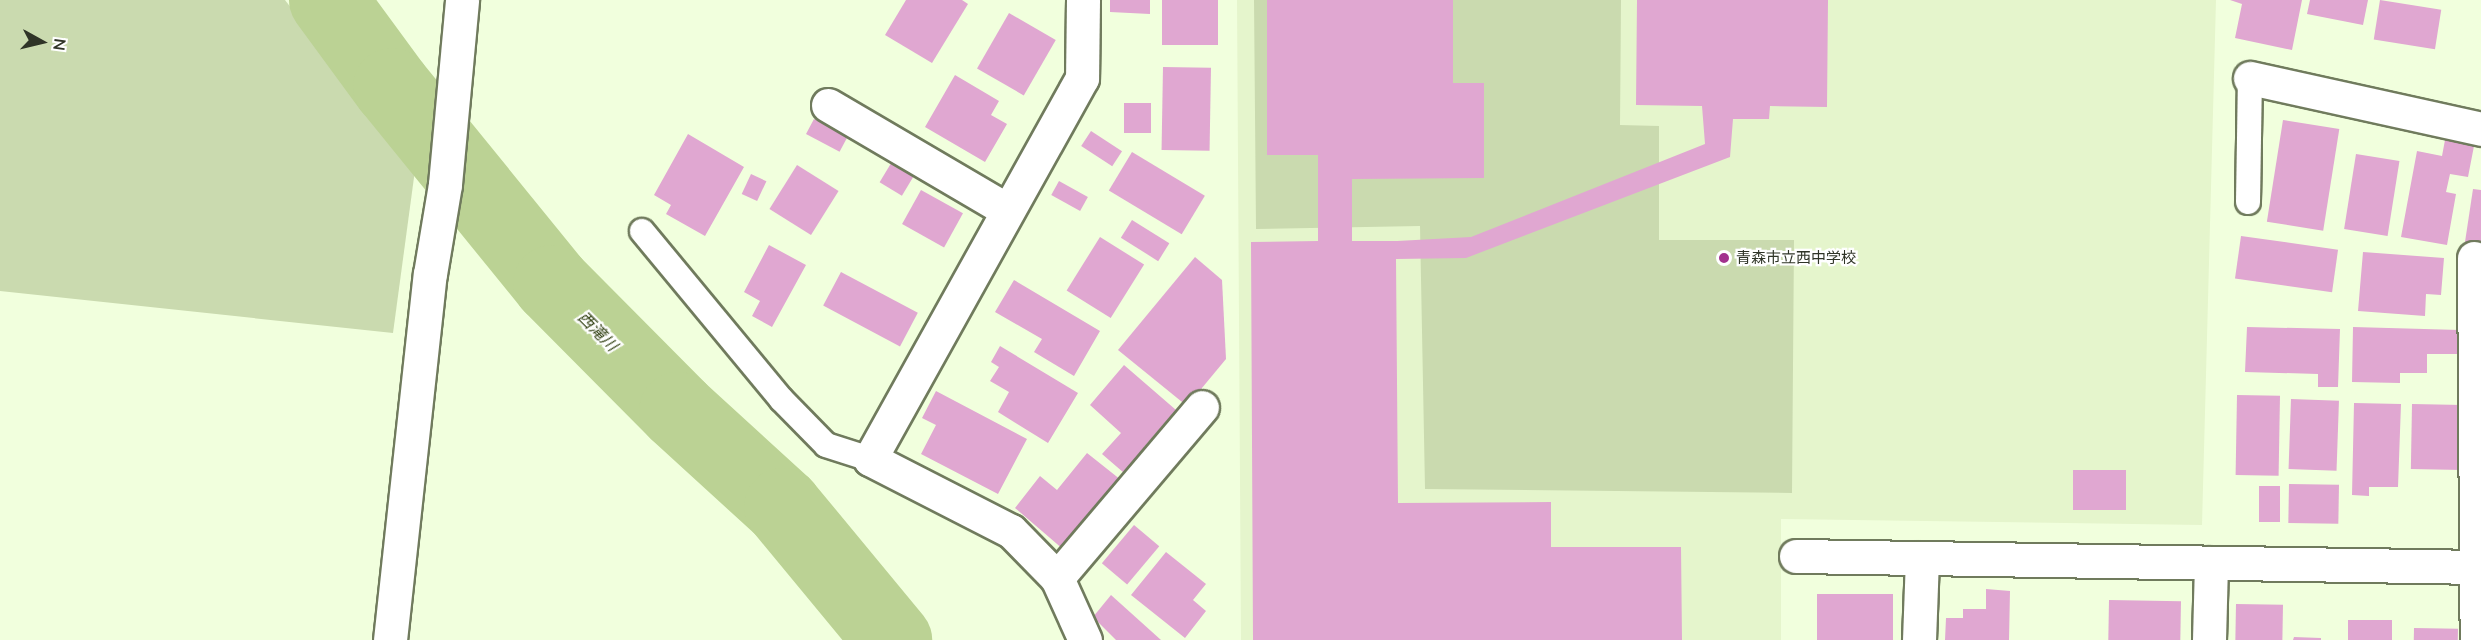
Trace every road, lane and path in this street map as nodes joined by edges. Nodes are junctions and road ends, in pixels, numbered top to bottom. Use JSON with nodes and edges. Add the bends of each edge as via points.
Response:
{"nodes":[{"id":1,"x":462,"y":0,"type":"edge"},
{"id":2,"x":1083,"y":0,"type":"edge"},
{"id":3,"x":2250,"y":78,"type":"joint"},
{"id":4,"x":828,"y":105,"type":"dead end"},
{"id":5,"x":2481,"y":129,"type":"edge"},
{"id":6,"x":2248,"y":202,"type":"dead end"},
{"id":7,"x":1007,"y":210,"type":"junction"},
{"id":8,"x":642,"y":231,"type":"dead end"},
{"id":9,"x":2474,"y":258,"type":"dead end"},
{"id":10,"x":1202,"y":407,"type":"dead end"},
{"id":11,"x":870,"y":459,"type":"junction"},
{"id":12,"x":1796,"y":556,"type":"dead end"},
{"id":13,"x":1922,"y":558,"type":"junction"},
{"id":14,"x":2211,"y":563,"type":"junction"},
{"id":15,"x":2480,"y":567,"type":"edge"},
{"id":16,"x":1057,"y":578,"type":"junction"},
{"id":17,"x":390,"y":640,"type":"edge"},
{"id":18,"x":1085,"y":640,"type":"edge"},
{"id":19,"x":1919,"y":640,"type":"edge"},
{"id":20,"x":2209,"y":640,"type":"edge"},
{"id":21,"x":2477,"y":640,"type":"edge"}],
"edges":[{"from":1,"to":17,"type":"street","via":[[445,184],[430,274]]},
{"from":2,"to":7,"type":"street","via":[[1082,78]]},
{"from":3,"to":5,"type":"street"},
{"from":3,"to":6,"type":"lane"},
{"from":4,"to":7,"type":"street"},
{"from":7,"to":11,"type":"street"},
{"from":8,"to":11,"type":"lane","via":[[781,399],[826,445]]},
{"from":9,"to":15,"type":"street"},
{"from":10,"to":16,"type":"street"},
{"from":11,"to":16,"type":"street","via":[[1011,531]]},
{"from":12,"to":13,"type":"street"},
{"from":13,"to":14,"type":"street"},
{"from":13,"to":19,"type":"street"},
{"from":14,"to":15,"type":"street"},
{"from":14,"to":20,"type":"street"},
{"from":15,"to":21,"type":"street"},
{"from":16,"to":18,"type":"street"}]}
